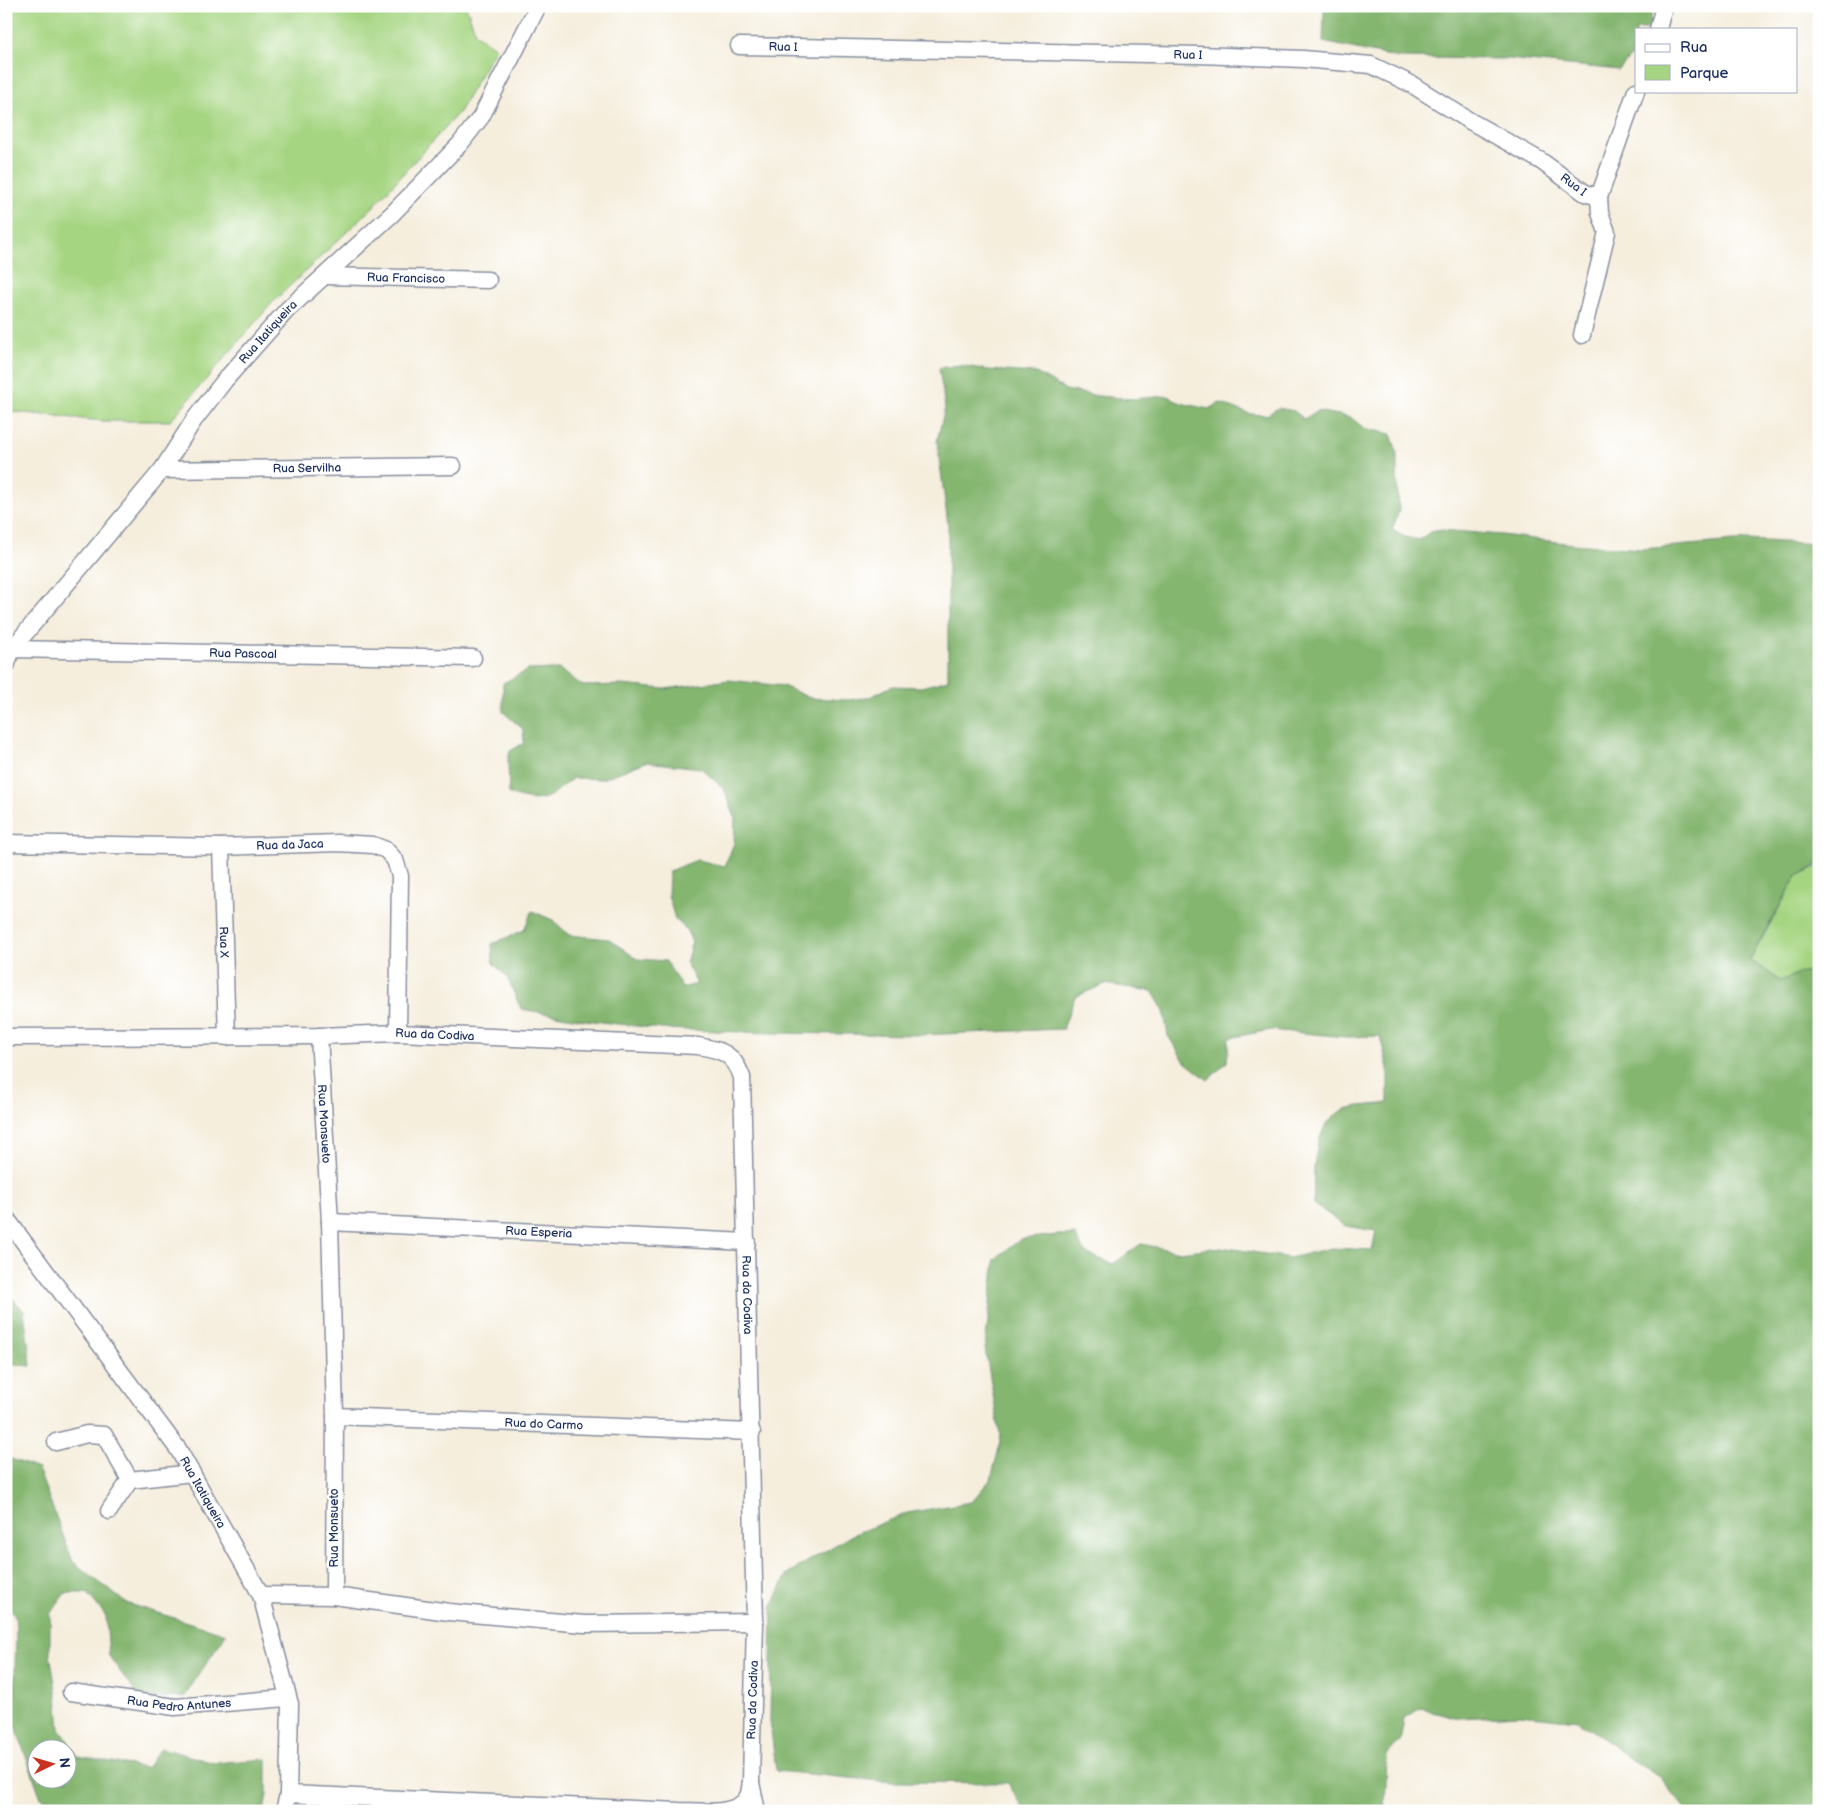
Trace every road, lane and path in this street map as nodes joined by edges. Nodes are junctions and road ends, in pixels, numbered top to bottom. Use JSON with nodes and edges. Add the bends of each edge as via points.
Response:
{"nodes":[{"id":1,"x":538,"y":6,"type":"edge"},
{"id":2,"x":1664,"y":6,"type":"edge"},
{"id":3,"x":1658,"y":28,"type":"edge"},
{"id":4,"x":738,"y":46,"type":"dead end"},
{"id":5,"x":1636,"y":92,"type":"edge"},
{"id":6,"x":1599,"y":197,"type":"junction"},
{"id":7,"x":324,"y":276,"type":"junction"},
{"id":8,"x":488,"y":280,"type":"dead end"},
{"id":9,"x":1582,"y":336,"type":"dead end"},
{"id":10,"x":453,"y":466,"type":"dead end"},
{"id":11,"x":162,"y":470,"type":"junction"},
{"id":12,"x":12,"y":649,"type":"junction"},
{"id":13,"x":473,"y":658,"type":"dead end"},
{"id":14,"x":6,"y":666,"type":"edge"},
{"id":15,"x":6,"y":844,"type":"edge"},
{"id":16,"x":221,"y":847,"type":"junction"},
{"id":17,"x":398,"y":1033,"type":"junction"},
{"id":18,"x":319,"y":1036,"type":"junction"},
{"id":19,"x":6,"y":1037,"type":"edge"},
{"id":20,"x":227,"y":1037,"type":"junction"},
{"id":21,"x":6,"y":1218,"type":"edge"},
{"id":22,"x":330,"y":1222,"type":"junction"},
{"id":23,"x":747,"y":1242,"type":"junction"},
{"id":24,"x":335,"y":1416,"type":"junction"},
{"id":25,"x":752,"y":1432,"type":"junction"},
{"id":26,"x":56,"y":1442,"type":"dead end"},
{"id":27,"x":192,"y":1472,"type":"junction"},
{"id":28,"x":130,"y":1480,"type":"junction"},
{"id":29,"x":109,"y":1511,"type":"dead end"},
{"id":30,"x":262,"y":1595,"type":"junction"},
{"id":31,"x":334,"y":1596,"type":"junction"},
{"id":32,"x":756,"y":1622,"type":"junction"},
{"id":33,"x":71,"y":1692,"type":"dead end"},
{"id":34,"x":287,"y":1698,"type":"junction"},
{"id":35,"x":751,"y":1781,"type":"junction"},
{"id":36,"x":288,"y":1794,"type":"junction"},
{"id":37,"x":284,"y":1811,"type":"edge"},
{"id":38,"x":756,"y":1811,"type":"edge"}],
"edges":[{"from":1,"to":7,"type":"street","name":"Rua Itatiqueira","via":[[481,117],[460,144],[392,214]]},
{"from":2,"to":3,"type":"street"},
{"from":4,"to":6,"type":"street","name":"Rua I","via":[[1198,55],[1372,65],[1411,84],[1542,161],[1585,193]]},
{"from":5,"to":6,"type":"street","name":"Rua I"},
{"from":6,"to":9,"type":"street","name":"Rua I","via":[[1600,213],[1607,232]]},
{"from":7,"to":8,"type":"street","name":"Rua Francisco"},
{"from":7,"to":11,"type":"street","name":"Rua Itatiqueira","via":[[287,310],[225,380]]},
{"from":10,"to":11,"type":"street","name":"Rua Servilha"},
{"from":11,"to":12,"type":"street","name":"Rua Itatiqueira"},
{"from":12,"to":13,"type":"street","name":"Rua Pascoal"},
{"from":12,"to":14,"type":"street","name":"Rua Itatiqueira"},
{"from":15,"to":16,"type":"street","name":"Rua da Jaca"},
{"from":16,"to":17,"type":"street","name":"Rua da Jaca","via":[[336,844],[373,845],[386,850],[395,860],[400,876]]},
{"from":16,"to":20,"type":"street","name":"Rua X"},
{"from":17,"to":18,"type":"street","name":"Rua da Codiva"},
{"from":17,"to":23,"type":"street","name":"Rua da Codiva","via":[[698,1046],[726,1053],[738,1066],[742,1077]]},
{"from":18,"to":20,"type":"street","name":"Rua da Codiva"},
{"from":18,"to":22,"type":"street","name":"Rua Monsueto"},
{"from":19,"to":20,"type":"street","name":"Rua da Codiva"},
{"from":21,"to":27,"type":"street","name":"Rua Itatiqueira"},
{"from":22,"to":23,"type":"street","name":"Rua Esperia"},
{"from":22,"to":24,"type":"street","name":"Rua Monsueto"},
{"from":23,"to":25,"type":"street","name":"Rua da Codiva"},
{"from":24,"to":25,"type":"street","name":"Rua do Carmo"},
{"from":24,"to":31,"type":"street","name":"Rua Monsueto"},
{"from":25,"to":32,"type":"street","name":"Rua da Codiva"},
{"from":26,"to":28,"type":"street","via":[[87,1434],[104,1435]]},
{"from":27,"to":28,"type":"street"},
{"from":27,"to":30,"type":"street","name":"Rua Itatiqueira"},
{"from":28,"to":29,"type":"street"},
{"from":30,"to":31,"type":"street"},
{"from":30,"to":34,"type":"street","name":"Rua Itatiqueira"},
{"from":31,"to":32,"type":"street","via":[[449,1612],[584,1624]]},
{"from":32,"to":35,"type":"street","name":"Rua da Codiva"},
{"from":33,"to":34,"type":"street","name":"Rua Pedro Antunes","via":[[175,1707]]},
{"from":34,"to":36,"type":"street","name":"Rua Itatiqueira","via":[[290,1704]]},
{"from":35,"to":36,"type":"street","name":"Rua da Codiva","via":[[742,1805],[729,1810],[679,1811]]},
{"from":35,"to":38,"type":"street"},
{"from":36,"to":37,"type":"street","name":"Rua Itatiqueira"}]}
